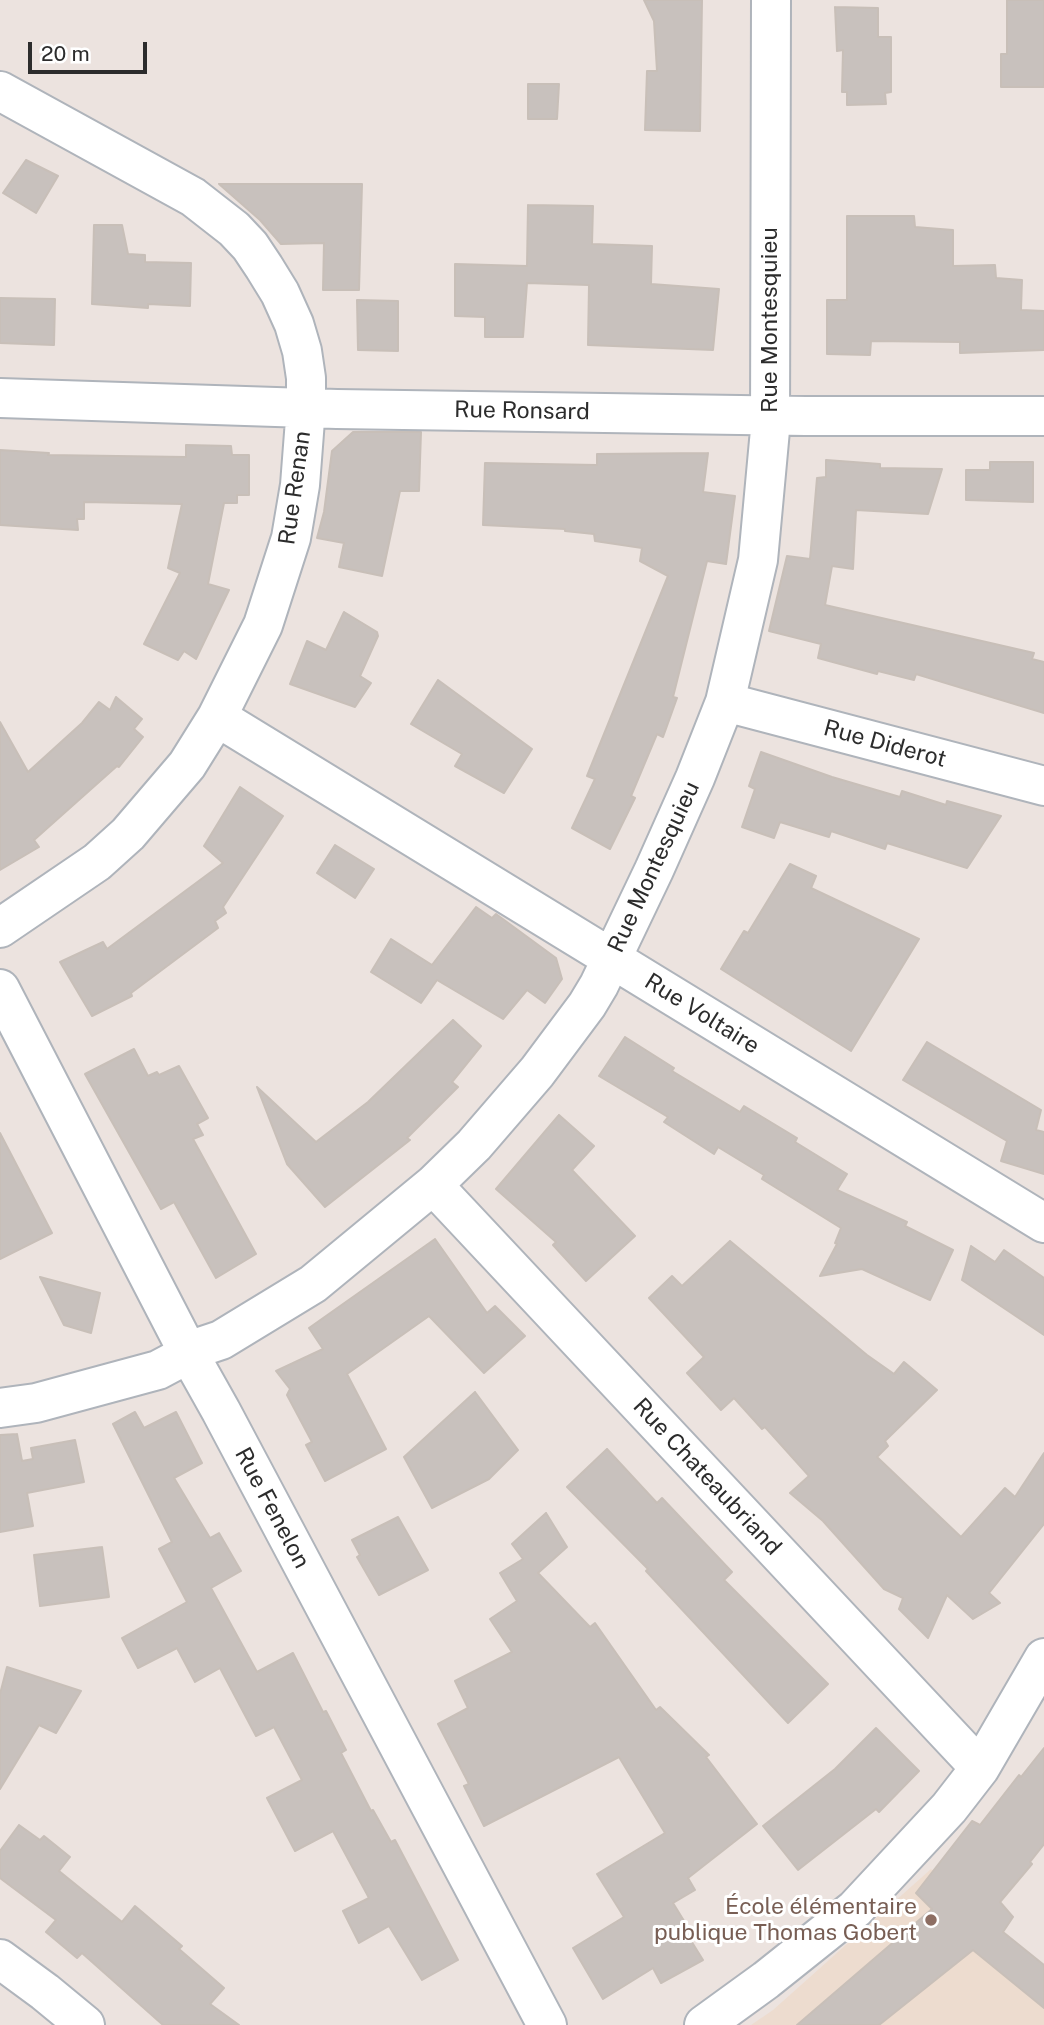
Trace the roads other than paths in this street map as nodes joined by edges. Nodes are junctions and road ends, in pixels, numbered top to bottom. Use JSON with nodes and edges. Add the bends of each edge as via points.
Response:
{"nodes":[{"id":1,"x":771,"y":0,"type":"edge"},
{"id":2,"x":0,"y":91,"type":"edge"},
{"id":3,"x":0,"y":398,"type":"edge"},
{"id":4,"x":306,"y":407,"type":"junction"},
{"id":5,"x":769,"y":415,"type":"junction"},
{"id":6,"x":1044,"y":416,"type":"edge"},
{"id":7,"x":725,"y":702,"type":"junction"},
{"id":8,"x":217,"y":717,"type":"junction"},
{"id":9,"x":1044,"y":786,"type":"edge"},
{"id":10,"x":0,"y":928,"type":"edge"},
{"id":11,"x":612,"y":958,"type":"junction"},
{"id":12,"x":0,"y":989,"type":"edge"},
{"id":13,"x":433,"y":1185,"type":"junction"},
{"id":14,"x":1044,"y":1223,"type":"edge"},
{"id":15,"x":189,"y":1354,"type":"junction"},
{"id":16,"x":0,"y":1408,"type":"edge"},
{"id":17,"x":1044,"y":1658,"type":"edge"},
{"id":18,"x":980,"y":1768,"type":"junction"},
{"id":19,"x":0,"y":1959,"type":"edge"},
{"id":20,"x":85,"y":2025,"type":"edge"},
{"id":21,"x":547,"y":2025,"type":"edge"},
{"id":22,"x":704,"y":2025,"type":"edge"}],
"edges":[{"from":1,"to":5,"type":"street","name":"Rue Montesquieu"},
{"from":2,"to":4,"type":"street","name":"Rue Renan","via":[[193,197],[234,229],[264,267],[294,324],[302,351]]},
{"from":3,"to":4,"type":"street","name":"Rue Ronsard"},
{"from":4,"to":5,"type":"street","name":"Rue Ronsard"},
{"from":4,"to":8,"type":"street","name":"Rue Renan","via":[[291,538],[263,625]]},
{"from":5,"to":6,"type":"street","name":"Rue Ronsard"},
{"from":5,"to":7,"type":"street","name":"Rue Montesquieu","via":[[758,560]]},
{"from":7,"to":9,"type":"street","name":"Rue Diderot"},
{"from":7,"to":11,"type":"street","name":"Rue Montesquieu","via":[[690,790]]},
{"from":8,"to":10,"type":"street","name":"Rue Renan","via":[[187,765],[128,834],[97,862]]},
{"from":8,"to":11,"type":"street","name":"Rue Voltaire"},
{"from":11,"to":13,"type":"street","name":"Rue Montesquieu","via":[[587,1005],[537,1073]]},
{"from":11,"to":14,"type":"street","name":"Rue Voltaire"},
{"from":12,"to":15,"type":"street","name":"Rue Fenelon"},
{"from":13,"to":15,"type":"street","name":"Rue Montesquieu","via":[[313,1284],[221,1340]]},
{"from":13,"to":18,"type":"street","name":"Rue Chateaubriand"},
{"from":15,"to":16,"type":"street","name":"Rue Montesquieu","via":[[158,1370],[36,1403]]},
{"from":15,"to":21,"type":"street","name":"Rue Fenelon"},
{"from":17,"to":18,"type":"street"},
{"from":18,"to":22,"type":"street","via":[[855,1909]]},
{"from":19,"to":20,"type":"street"}]}
